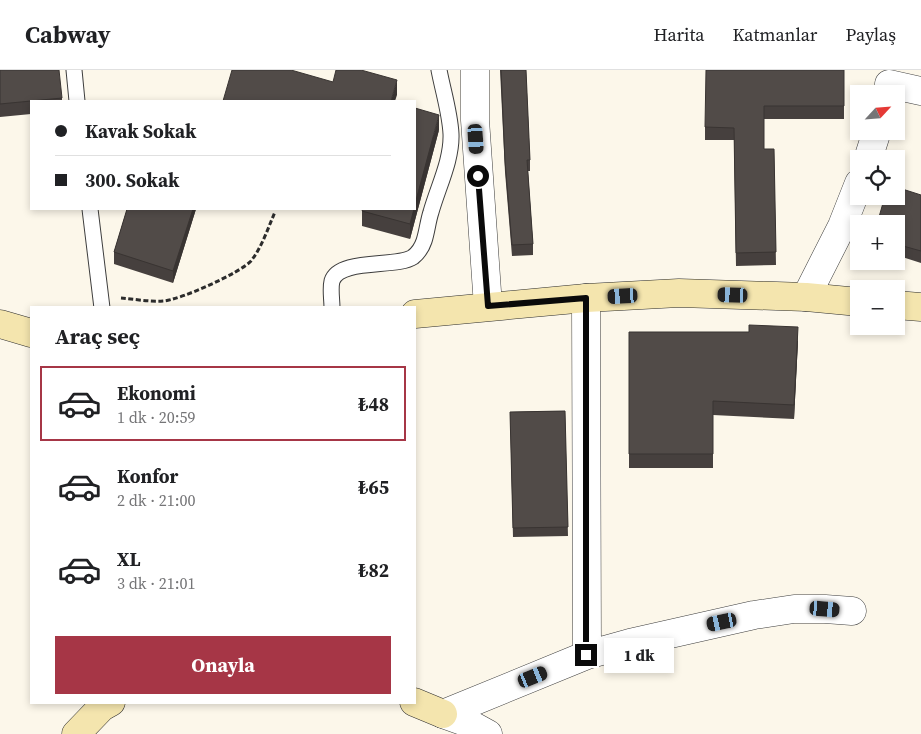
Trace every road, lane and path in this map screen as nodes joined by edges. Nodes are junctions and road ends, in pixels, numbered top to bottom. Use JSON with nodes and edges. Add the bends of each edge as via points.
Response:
{"nodes":[{"id":1,"x":74,"y":70,"type":"edge"},
{"id":2,"x":439,"y":70,"type":"edge"},
{"id":3,"x":475,"y":70,"type":"edge"},
{"id":4,"x":889,"y":82,"type":"edge"},
{"id":5,"x":921,"y":91,"type":"edge"},
{"id":6,"x":77,"y":100,"type":"edge"},
{"id":7,"x":850,"y":205,"type":"edge"},
{"id":8,"x":90,"y":210,"type":"edge"},
{"id":9,"x":275,"y":212,"type":"dead end"},
{"id":10,"x":806,"y":297,"type":"junction"},
{"id":11,"x":586,"y":298,"type":"junction"},
{"id":12,"x":850,"y":301,"type":"edge"},
{"id":13,"x":101,"y":302,"type":"edge"},
{"id":14,"x":332,"y":306,"type":"edge"},
{"id":15,"x":488,"y":306,"type":"junction"},
{"id":16,"x":905,"y":306,"type":"edge"},
{"id":17,"x":921,"y":308,"type":"edge"},
{"id":18,"x":416,"y":314,"type":"edge"},
{"id":19,"x":0,"y":324,"type":"edge"},
{"id":20,"x":29,"y":333,"type":"edge"},
{"id":21,"x":0,"y":336,"type":"edge"},
{"id":22,"x":852,"y":611,"type":"dead end"},
{"id":23,"x":586,"y":655,"type":"junction"},
{"id":24,"x":416,"y":703,"type":"edge"},
{"id":25,"x":107,"y":704,"type":"edge"},
{"id":26,"x":443,"y":714,"type":"junction"},
{"id":27,"x":76,"y":734,"type":"edge"},
{"id":28,"x":488,"y":734,"type":"edge"}],
"edges":[{"from":1,"to":6,"type":"lane"},
{"from":2,"to":14,"type":"lane","via":[[451,135],[450,152],[424,241],[419,251],[406,260],[377,263],[335,274],[331,282]]},
{"from":3,"to":15,"type":"street","via":[[475,120]]},
{"from":4,"to":5,"type":"street"},
{"from":7,"to":10,"type":"street"},
{"from":8,"to":13,"type":"lane"},
{"from":9,"to":13,"type":"path","via":[[250,262],[201,288],[163,301]]},
{"from":10,"to":11,"type":"street","via":[[679,293]]},
{"from":10,"to":12,"type":"street"},
{"from":11,"to":15,"type":"street"},
{"from":11,"to":23,"type":"street"},
{"from":15,"to":18,"type":"street"},
{"from":16,"to":17,"type":"street"},
{"from":19,"to":20,"type":"street"},
{"from":20,"to":21,"type":"street"},
{"from":22,"to":23,"type":"street","via":[[794,609],[754,615]]},
{"from":23,"to":26,"type":"street"},
{"from":24,"to":26,"type":"street"},
{"from":25,"to":27,"type":"street"},
{"from":26,"to":28,"type":"street"}]}
